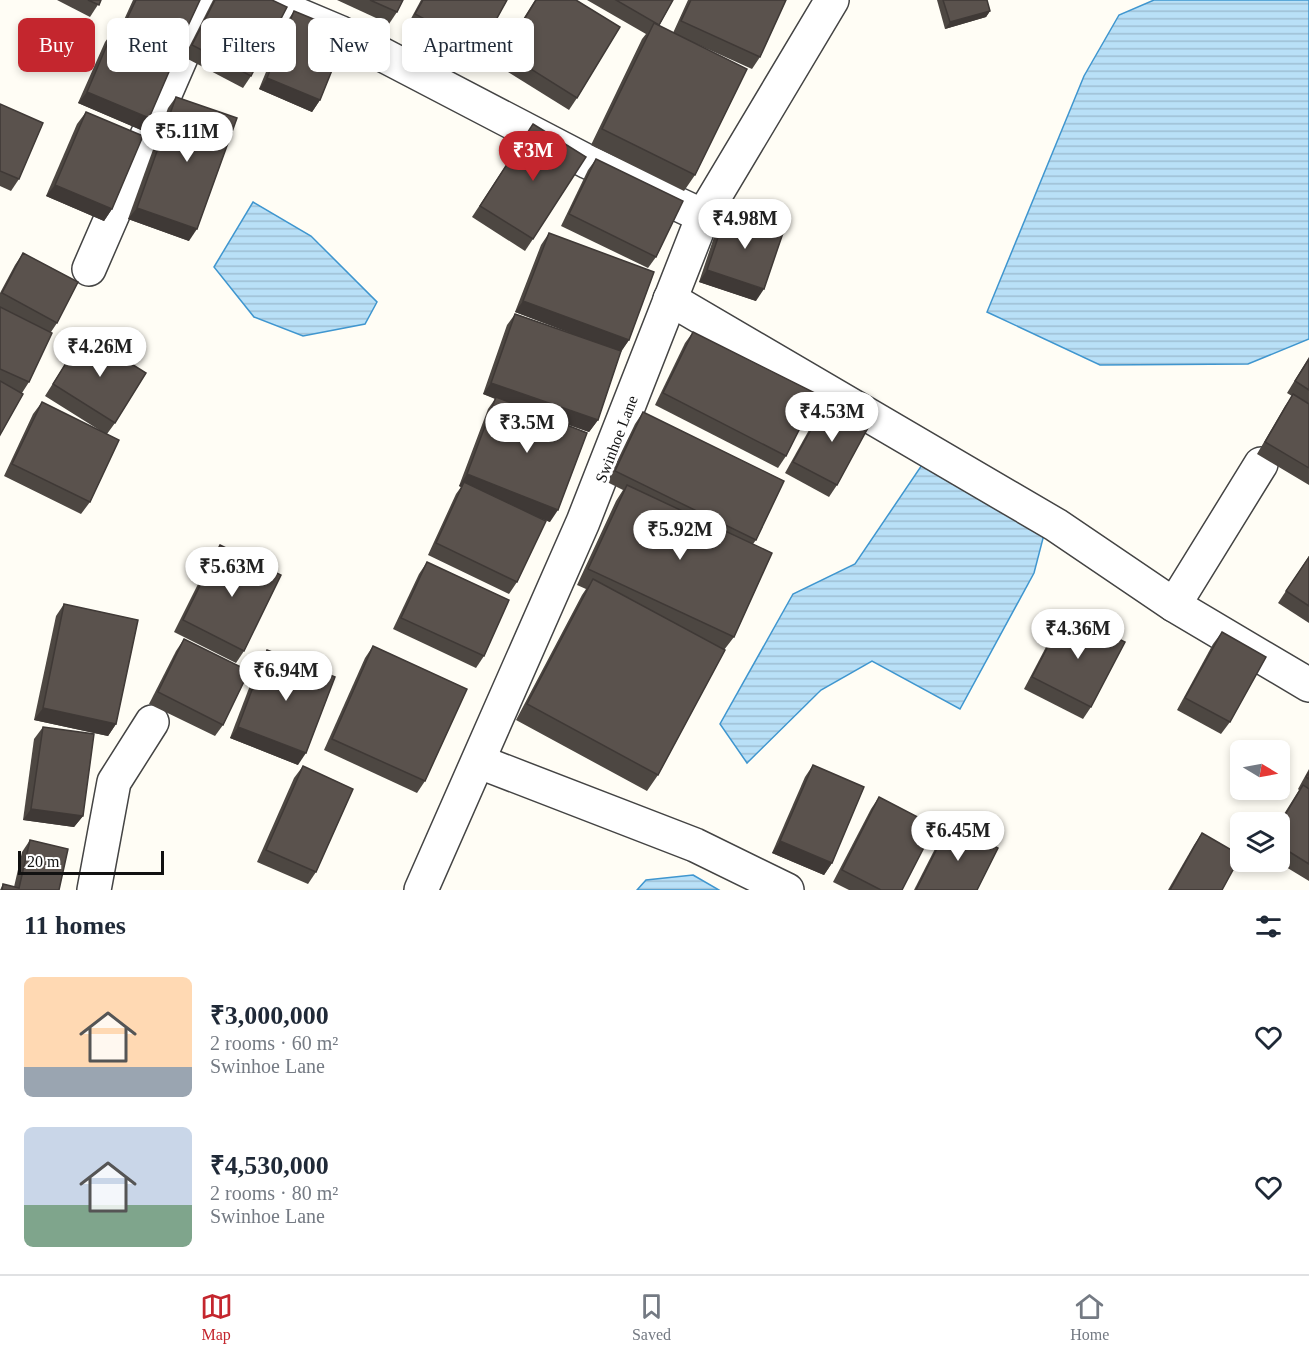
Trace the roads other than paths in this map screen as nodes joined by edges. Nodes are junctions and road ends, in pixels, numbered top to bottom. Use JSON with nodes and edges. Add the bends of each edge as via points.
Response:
{"nodes":[{"id":1,"x":206,"y":0,"type":"edge"},
{"id":2,"x":263,"y":0,"type":"edge"},
{"id":3,"x":832,"y":0,"type":"edge"},
{"id":4,"x":703,"y":216,"type":"junction"},
{"id":5,"x":89,"y":269,"type":"dead end"},
{"id":6,"x":670,"y":299,"type":"junction"},
{"id":7,"x":1261,"y":464,"type":"dead end"},
{"id":8,"x":1174,"y":605,"type":"junction"},
{"id":9,"x":1309,"y":685,"type":"edge"},
{"id":10,"x":152,"y":722,"type":"dead end"},
{"id":11,"x":480,"y":762,"type":"junction"},
{"id":12,"x":94,"y":890,"type":"edge"},
{"id":13,"x":421,"y":890,"type":"edge"},
{"id":14,"x":788,"y":890,"type":"edge"}],
"edges":[{"from":1,"to":5,"type":"street"},
{"from":2,"to":4,"type":"street","via":[[339,32],[588,162]]},
{"from":3,"to":4,"type":"street","name":"Swinhoe Lane"},
{"from":4,"to":6,"type":"street","name":"Swinhoe Lane"},
{"from":6,"to":8,"type":"street","via":[[1056,525]]},
{"from":6,"to":11,"type":"street","name":"Swinhoe Lane","via":[[584,522]]},
{"from":7,"to":8,"type":"street"},
{"from":8,"to":9,"type":"street"},
{"from":10,"to":12,"type":"street","via":[[114,782]]},
{"from":11,"to":13,"type":"street","name":"Swinhoe Lane"},
{"from":11,"to":14,"type":"street","via":[[695,845]]}]}
